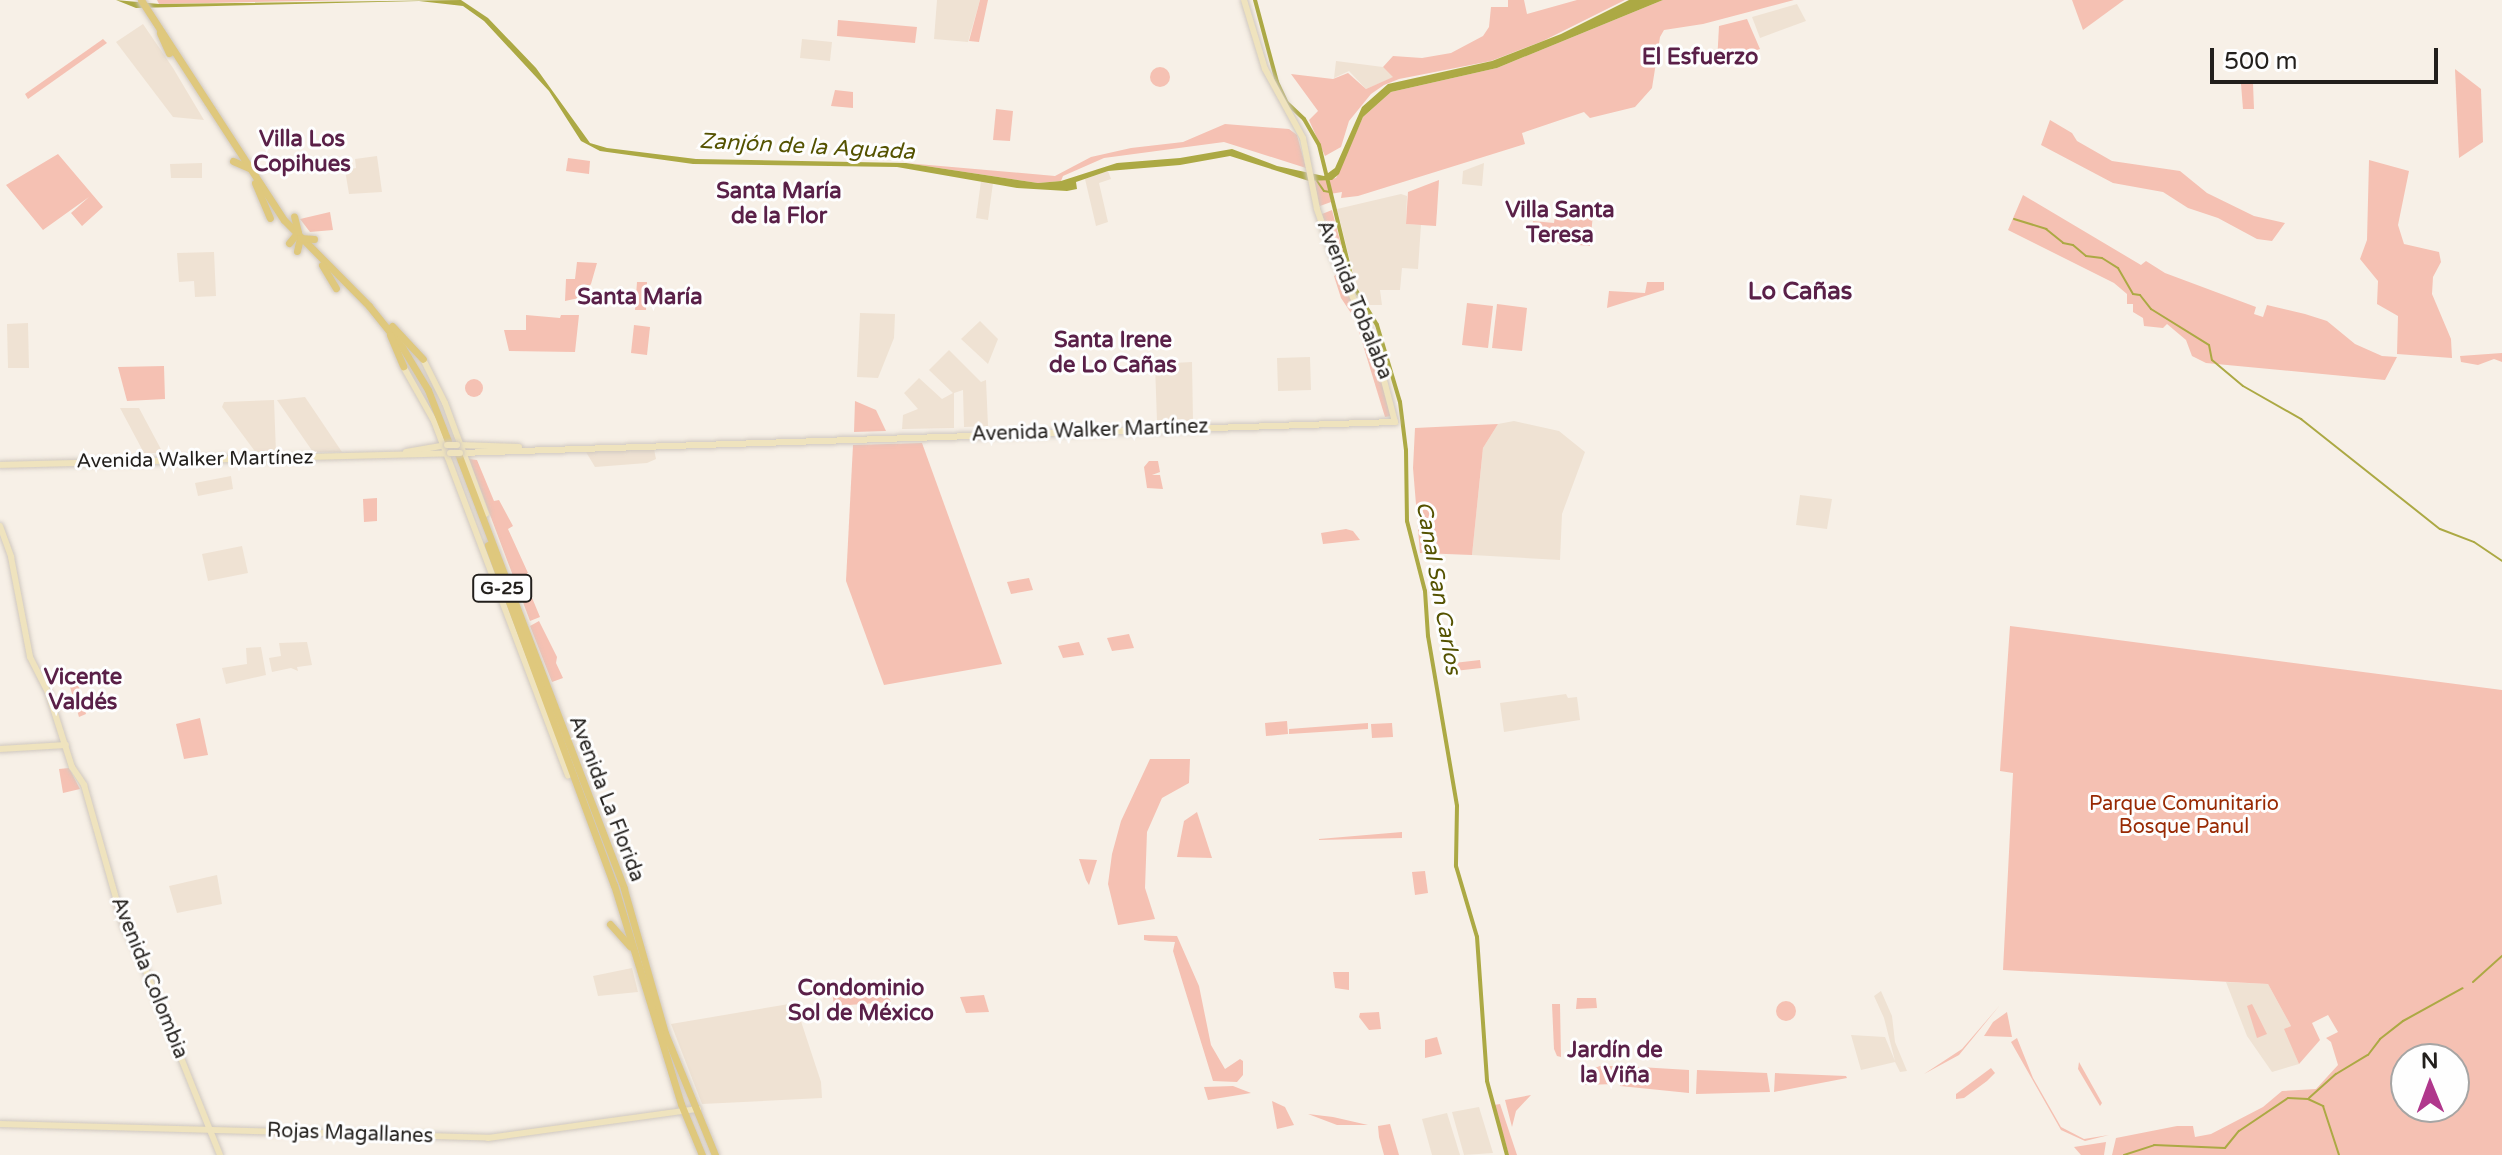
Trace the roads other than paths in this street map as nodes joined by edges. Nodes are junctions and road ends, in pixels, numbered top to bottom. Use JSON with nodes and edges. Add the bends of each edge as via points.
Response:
{"nodes":[{"id":1,"x":1244,"y":0,"type":"edge"},
{"id":2,"x":146,"y":3,"type":"edge"},
{"id":3,"x":159,"y":27,"type":"junction"},
{"id":4,"x":169,"y":53,"type":"dead end"},
{"id":5,"x":233,"y":161,"type":"dead end"},
{"id":6,"x":249,"y":169,"type":"junction"},
{"id":7,"x":294,"y":216,"type":"dead end"},
{"id":8,"x":270,"y":218,"type":"dead end"},
{"id":9,"x":300,"y":235,"type":"junction"},
{"id":10,"x":314,"y":239,"type":"dead end"},
{"id":11,"x":289,"y":243,"type":"dead end"},
{"id":12,"x":297,"y":251,"type":"dead end"},
{"id":13,"x":316,"y":256,"type":"junction"},
{"id":14,"x":336,"y":288,"type":"dead end"},
{"id":15,"x":384,"y":322,"type":"junction"},
{"id":16,"x":392,"y":326,"type":"junction"},
{"id":17,"x":423,"y":359,"type":"joint"},
{"id":18,"x":403,"y":366,"type":"joint"},
{"id":19,"x":1395,"y":422,"type":"joint"},
{"id":20,"x":453,"y":449,"type":"junction"},
{"id":21,"x":0,"y":465,"type":"edge"},
{"id":22,"x":486,"y":514,"type":"joint"},
{"id":23,"x":0,"y":526,"type":"edge"},
{"id":24,"x":498,"y":558,"type":"junction"},
{"id":25,"x":543,"y":688,"type":"junction"},
{"id":26,"x":558,"y":706,"type":"dead end"},
{"id":27,"x":548,"y":711,"type":"junction"},
{"id":28,"x":562,"y":728,"type":"junction"},
{"id":29,"x":552,"y":733,"type":"junction"},
{"id":30,"x":66,"y":745,"type":"junction"},
{"id":31,"x":0,"y":749,"type":"edge"},
{"id":32,"x":568,"y":775,"type":"joint"},
{"id":33,"x":582,"y":799,"type":"junction"},
{"id":34,"x":600,"y":837,"type":"junction"},
{"id":35,"x":610,"y":924,"type":"dead end"},
{"id":36,"x":636,"y":927,"type":"junction"},
{"id":37,"x":626,"y":930,"type":"junction"},
{"id":38,"x":632,"y":948,"type":"junction"},
{"id":39,"x":686,"y":1079,"type":"junction"},
{"id":40,"x":674,"y":1082,"type":"junction"},
{"id":41,"x":699,"y":1109,"type":"junction"},
{"id":42,"x":683,"y":1111,"type":"junction"},
{"id":43,"x":0,"y":1124,"type":"edge"},
{"id":44,"x":210,"y":1130,"type":"junction"},
{"id":45,"x":707,"y":1131,"type":"junction"},
{"id":46,"x":693,"y":1137,"type":"junction"},
{"id":47,"x":220,"y":1155,"type":"edge"},
{"id":48,"x":702,"y":1155,"type":"edge"},
{"id":49,"x":715,"y":1155,"type":"edge"}],
"edges":[{"from":1,"to":19,"type":"main road","name":"Avenida Tobalaba","via":[[1265,69],[1299,127],[1333,256],[1373,339]]},
{"from":2,"to":3,"type":"main road","name":"Avenida La Florida","number":"G-25"},
{"from":2,"to":9,"type":"main road","name":"Avenida La Florida","number":"G-25"},
{"from":3,"to":4,"type":"main road"},
{"from":3,"to":6,"type":"main road","name":"Avenida La Florida","number":"G-25"},
{"from":5,"to":6,"type":"main road"},
{"from":6,"to":8,"type":"main road"},
{"from":6,"to":9,"type":"main road","name":"Avenida La Florida","number":"G-25"},
{"from":7,"to":9,"type":"main road"},
{"from":9,"to":10,"type":"main road"},
{"from":9,"to":11,"type":"main road"},
{"from":9,"to":12,"type":"main road"},
{"from":9,"to":13,"type":"main road","name":"Avenida La Florida","number":"G-25"},
{"from":9,"to":16,"type":"main road","name":"Avenida La Florida","number":"G-25"},
{"from":13,"to":14,"type":"main road"},
{"from":13,"to":15,"type":"main road","name":"Avenida La Florida","number":"G-25"},
{"from":15,"to":18,"type":"main road"},
{"from":15,"to":20,"type":"main road","name":"Avenida La Florida","number":"G-25","via":[[423,381]]},
{"from":16,"to":17,"type":"main road"},
{"from":16,"to":20,"type":"main road","name":"Avenida La Florida","number":"G-25","via":[[424,374]]},
{"from":17,"to":20,"type":"main road","name":"Avenida La Florida"},
{"from":18,"to":20,"type":"main road","name":"Avenida La Florida"},
{"from":19,"to":20,"type":"main road","name":"Avenida Walker Martínez"},
{"from":20,"to":21,"type":"main road","name":"Avenida Walker Martínez"},
{"from":20,"to":22,"type":"main road","name":"Avenida La Florida"},
{"from":20,"to":24,"type":"main road","name":"Avenida La Florida","number":"G-25"},
{"from":20,"to":25,"type":"main road","name":"Avenida La Florida","number":"G-25"},
{"from":20,"to":29,"type":"main road","name":"Avenida La Florida"},
{"from":22,"to":24,"type":"main road"},
{"from":23,"to":30,"type":"main road","name":"Avenida Colombia","via":[[30,657]]},
{"from":24,"to":25,"type":"main road","name":"Avenida La Florida","number":"G-25"},
{"from":25,"to":27,"type":"main road","name":"Avenida La Florida","number":"G-25"},
{"from":25,"to":28,"type":"main road","name":"Avenida La Florida","number":"G-25"},
{"from":26,"to":28,"type":"main road"},
{"from":27,"to":29,"type":"main road"},
{"from":27,"to":33,"type":"main road","name":"Avenida La Florida","number":"G-25"},
{"from":28,"to":34,"type":"main road","name":"Avenida La Florida","number":"G-25"},
{"from":29,"to":32,"type":"main road","name":"Avenida La Florida"},
{"from":30,"to":31,"type":"main road"},
{"from":30,"to":44,"type":"main road","name":"Avenida Colombia","via":[[84,785],[124,926]]},
{"from":32,"to":33,"type":"main road"},
{"from":33,"to":34,"type":"main road","name":"Avenida La Florida","number":"G-25"},
{"from":34,"to":36,"type":"main road","name":"Avenida La Florida","number":"G-25"},
{"from":34,"to":37,"type":"main road","name":"Avenida La Florida","number":"G-25"},
{"from":35,"to":38,"type":"main road"},
{"from":36,"to":37,"type":"main road"},
{"from":36,"to":39,"type":"main road","name":"Avenida La Florida","number":"G-25","via":[[662,1023]]},
{"from":37,"to":38,"type":"main road","name":"Avenida La Florida","number":"G-25"},
{"from":38,"to":40,"type":"main road","name":"Avenida La Florida","number":"G-25"},
{"from":39,"to":40,"type":"main road"},
{"from":39,"to":41,"type":"main road","name":"Avenida La Florida","number":"G-25"},
{"from":40,"to":42,"type":"main road","name":"Avenida La Florida","number":"G-25"},
{"from":41,"to":42,"type":"main road","name":"Rojas Magallanes"},
{"from":41,"to":45,"type":"main road","name":"Avenida La Florida","number":"G-25"},
{"from":42,"to":44,"type":"main road","name":"Rojas Magallanes","via":[[488,1138]]},
{"from":42,"to":46,"type":"main road","name":"Avenida La Florida","number":"G-25"},
{"from":43,"to":44,"type":"main road","name":"Rojas Magallanes"},
{"from":44,"to":47,"type":"main road","name":"Avenida Colombia"},
{"from":45,"to":46,"type":"main road"},
{"from":45,"to":49,"type":"main road","name":"Avenida La Florida","number":"G-25"},
{"from":46,"to":48,"type":"main road","name":"Avenida La Florida","number":"G-25"}]}
